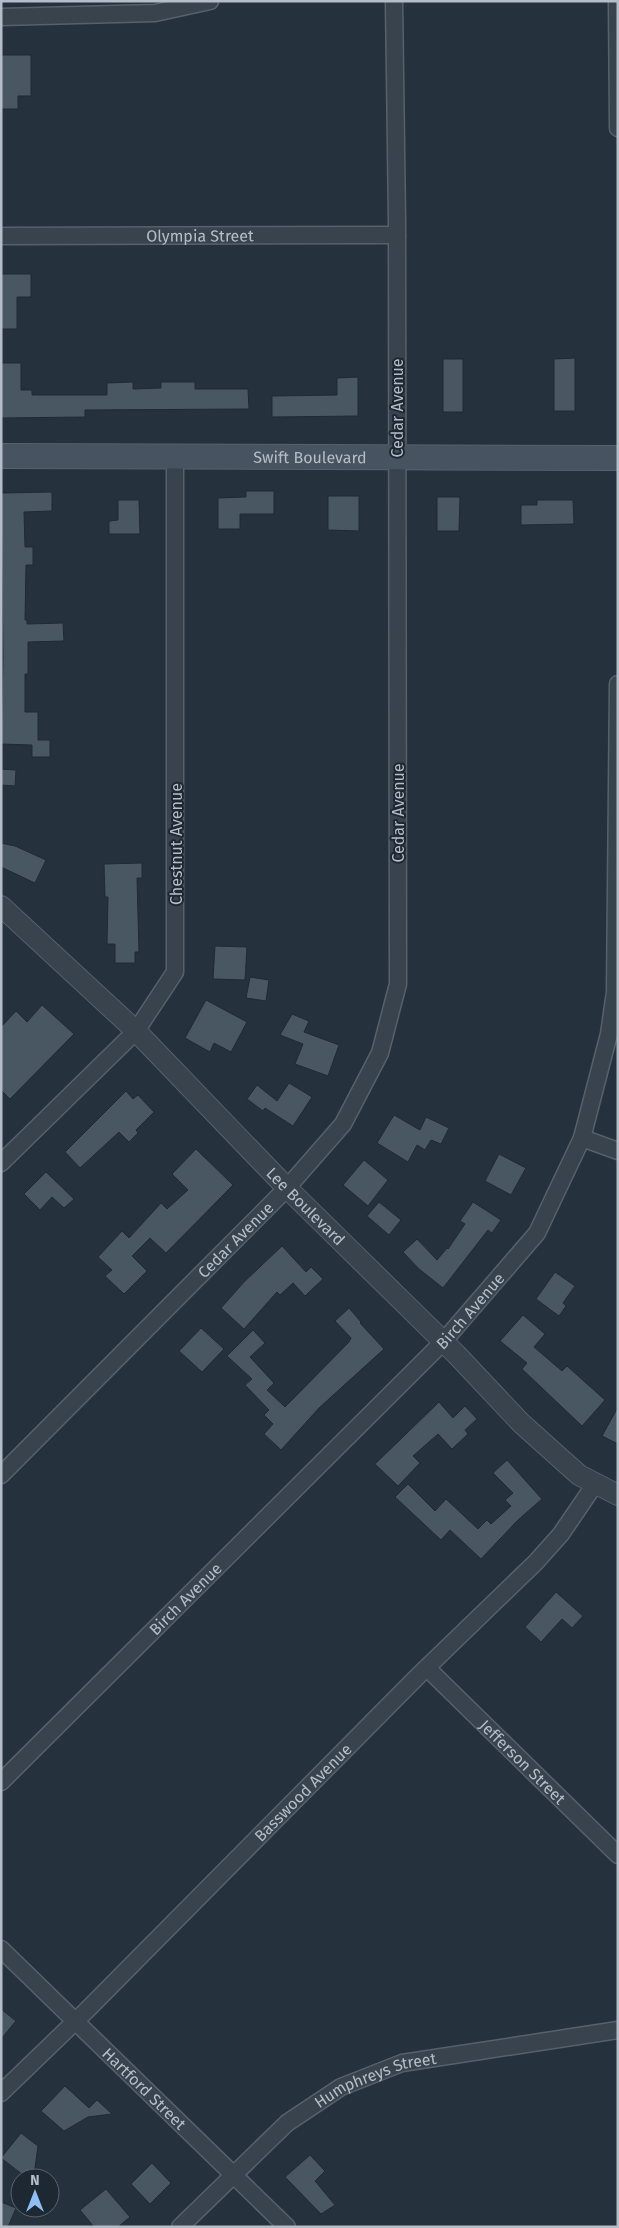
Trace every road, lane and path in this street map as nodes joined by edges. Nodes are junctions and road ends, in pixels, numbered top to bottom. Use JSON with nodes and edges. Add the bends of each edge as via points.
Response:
{"nodes":[{"id":1,"x":210,"y":1,"type":"edge"},
{"id":2,"x":394,"y":1,"type":"edge"},
{"id":3,"x":617,"y":1,"type":"edge"},
{"id":4,"x":1,"y":17,"type":"edge"},
{"id":5,"x":618,"y":128,"type":"edge"},
{"id":6,"x":397,"y":235,"type":"junction"},
{"id":7,"x":1,"y":236,"type":"edge"},
{"id":8,"x":1,"y":456,"type":"edge"},
{"id":9,"x":175,"y":456,"type":"junction"},
{"id":10,"x":397,"y":456,"type":"junction"},
{"id":11,"x":618,"y":458,"type":"edge"},
{"id":12,"x":618,"y":684,"type":"edge"},
{"id":13,"x":1,"y":906,"type":"edge"},
{"id":14,"x":136,"y":1031,"type":"junction"},
{"id":15,"x":582,"y":1138,"type":"junction"},
{"id":16,"x":618,"y":1152,"type":"edge"},
{"id":17,"x":1,"y":1163,"type":"edge"},
{"id":18,"x":287,"y":1188,"type":"junction"},
{"id":19,"x":444,"y":1342,"type":"junction"},
{"id":20,"x":1,"y":1475,"type":"edge"},
{"id":21,"x":596,"y":1484,"type":"junction"},
{"id":22,"x":618,"y":1496,"type":"edge"},
{"id":23,"x":427,"y":1668,"type":"junction"},
{"id":24,"x":1,"y":1782,"type":"edge"},
{"id":25,"x":618,"y":1855,"type":"edge"},
{"id":26,"x":1,"y":1949,"type":"edge"},
{"id":27,"x":75,"y":2023,"type":"junction"},
{"id":28,"x":618,"y":2030,"type":"edge"},
{"id":29,"x":1,"y":2093,"type":"edge"},
{"id":30,"x":232,"y":2175,"type":"junction"},
{"id":31,"x":180,"y":2227,"type":"edge"},
{"id":32,"x":287,"y":2227,"type":"edge"}],
"edges":[{"from":1,"to":4,"type":"street","via":[[155,13]]},
{"from":2,"to":6,"type":"street","name":"Cedar Avenue"},
{"from":3,"to":5,"type":"street"},
{"from":6,"to":7,"type":"street","name":"Olympia Street"},
{"from":6,"to":10,"type":"street","name":"Cedar Avenue"},
{"from":8,"to":9,"type":"main road","name":"Swift Boulevard"},
{"from":9,"to":10,"type":"main road","name":"Swift Boulevard"},
{"from":9,"to":14,"type":"street","name":"Chestnut Avenue","via":[[175,972]]},
{"from":10,"to":11,"type":"main road","name":"Swift Boulevard"},
{"from":10,"to":18,"type":"street","name":"Cedar Avenue","via":[[398,984],[380,1053],[343,1124]]},
{"from":12,"to":15,"type":"street","name":"Birch Avenue","via":[[615,992],[609,1034]]},
{"from":13,"to":14,"type":"street","name":"Lee Boulevard"},
{"from":14,"to":17,"type":"street","name":"Chestnut Avenue"},
{"from":14,"to":18,"type":"street","name":"Lee Boulevard"},
{"from":15,"to":16,"type":"street"},
{"from":15,"to":19,"type":"street","name":"Birch Avenue","via":[[537,1232]]},
{"from":18,"to":19,"type":"street","name":"Lee Boulevard"},
{"from":18,"to":20,"type":"street","name":"Cedar Avenue"},
{"from":19,"to":21,"type":"street","name":"Lee Boulevard","via":[[521,1423],[579,1475]]},
{"from":19,"to":24,"type":"street","name":"Birch Avenue"},
{"from":21,"to":22,"type":"street","name":"Lee Boulevard"},
{"from":21,"to":23,"type":"street","name":"Basswood Avenue","via":[[561,1534],[536,1562]]},
{"from":23,"to":25,"type":"street","name":"Jefferson Street"},
{"from":23,"to":27,"type":"street","name":"Basswood Avenue"},
{"from":26,"to":27,"type":"street","name":"Hartford Street"},
{"from":27,"to":29,"type":"street","name":"Basswood Avenue"},
{"from":27,"to":30,"type":"street","name":"Hartford Street"},
{"from":28,"to":30,"type":"street","name":"Humphreys Street","via":[[402,2063],[333,2092],[287,2123]]},
{"from":30,"to":31,"type":"street","name":"Humphreys Street"},
{"from":30,"to":32,"type":"street","name":"Hartford Street"}]}
